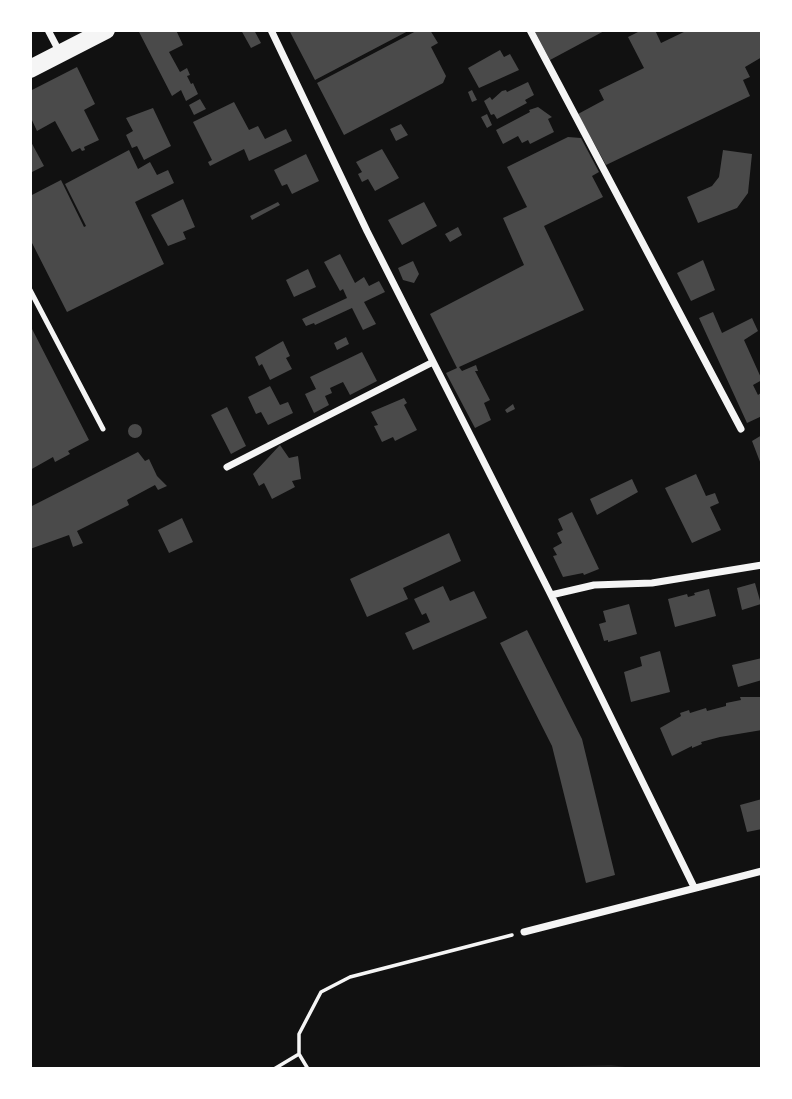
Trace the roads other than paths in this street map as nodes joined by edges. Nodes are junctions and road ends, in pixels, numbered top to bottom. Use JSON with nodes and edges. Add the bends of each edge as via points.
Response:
{"nodes":[{"id":1,"x":48,"y":30,"type":"edge"},
{"id":2,"x":106,"y":30,"type":"edge"},
{"id":3,"x":271,"y":30,"type":"edge"},
{"id":4,"x":530,"y":30,"type":"edge"},
{"id":5,"x":60,"y":53,"type":"junction"},
{"id":6,"x":30,"y":69,"type":"edge"},
{"id":7,"x":30,"y":290,"type":"edge"},
{"id":8,"x":433,"y":362,"type":"junction"},
{"id":9,"x":103,"y":429,"type":"dead end"},
{"id":10,"x":741,"y":429,"type":"dead end"},
{"id":11,"x":228,"y":467,"type":"dead end"},
{"id":12,"x":762,"y":565,"type":"edge"},
{"id":13,"x":551,"y":595,"type":"junction"},
{"id":14,"x":762,"y":871,"type":"edge"},
{"id":15,"x":694,"y":887,"type":"junction"},
{"id":16,"x":524,"y":932,"type":"road end"}],
"edges":[{"from":1,"to":5,"type":"street"},
{"from":2,"to":5,"type":"main road"},
{"from":3,"to":8,"type":"street"},
{"from":4,"to":10,"type":"street"},
{"from":5,"to":6,"type":"main road"},
{"from":7,"to":9,"type":"lane"},
{"from":8,"to":11,"type":"street"},
{"from":8,"to":13,"type":"street"},
{"from":12,"to":13,"type":"street","via":[[652,583],[594,585]]},
{"from":13,"to":15,"type":"street"},
{"from":14,"to":15,"type":"street"},
{"from":15,"to":16,"type":"street"}]}
